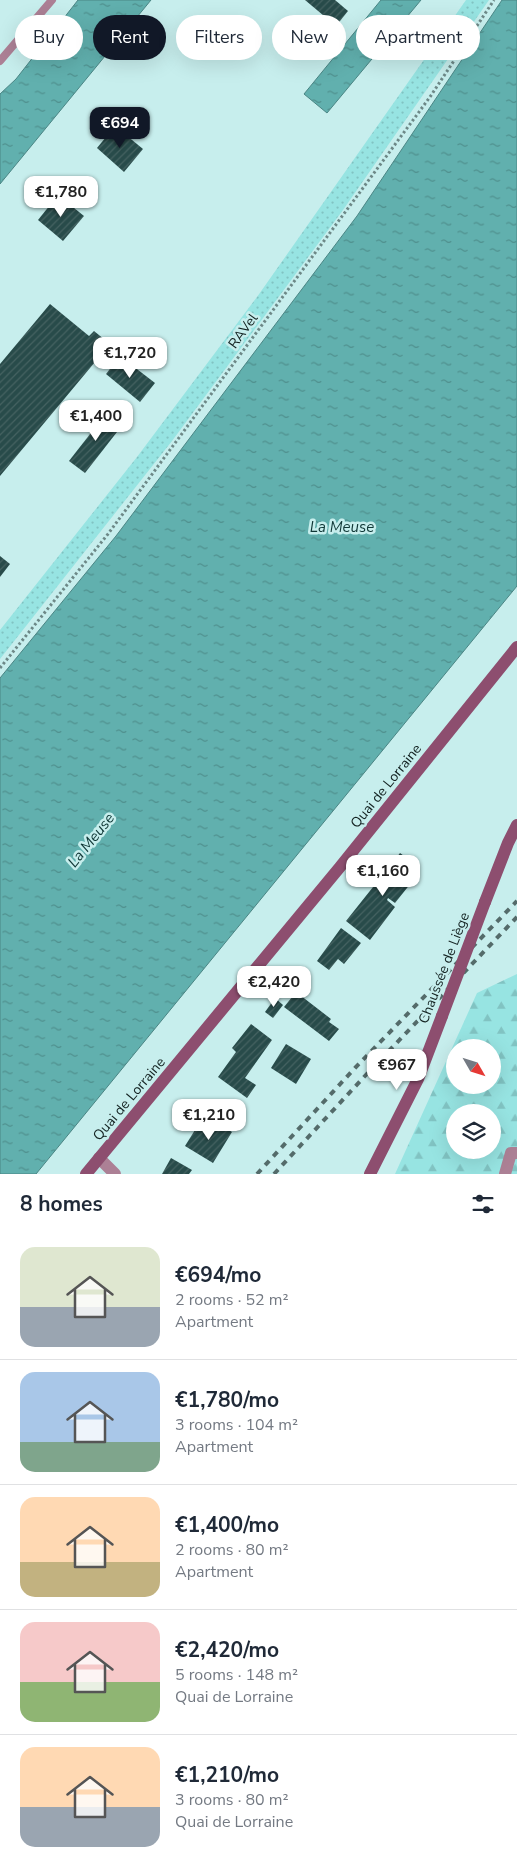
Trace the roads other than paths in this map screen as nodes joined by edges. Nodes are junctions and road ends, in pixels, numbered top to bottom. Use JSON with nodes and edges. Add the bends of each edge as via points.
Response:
{"nodes":[{"id":1,"x":52,"y":0,"type":"edge"},
{"id":2,"x":0,"y":61,"type":"edge"},
{"id":3,"x":517,"y":647,"type":"edge"},
{"id":4,"x":517,"y":825,"type":"edge"},
{"id":5,"x":517,"y":1153,"type":"edge"},
{"id":6,"x":99,"y":1158,"type":"junction"},
{"id":7,"x":86,"y":1174,"type":"edge"},
{"id":8,"x":115,"y":1174,"type":"edge"},
{"id":9,"x":370,"y":1174,"type":"edge"},
{"id":10,"x":505,"y":1174,"type":"edge"}],
"edges":[{"from":1,"to":2,"type":"lane"},
{"from":3,"to":6,"type":"main road","name":"Quai de Lorraine"},
{"from":4,"to":9,"type":"main road","name":"Chaussée de Liège","bridge":true,"via":[[418,1079]]},
{"from":5,"to":10,"type":"street","via":[[511,1153]]},
{"from":6,"to":7,"type":"main road","name":"Quai de Lorraine"},
{"from":6,"to":8,"type":"street"}]}
